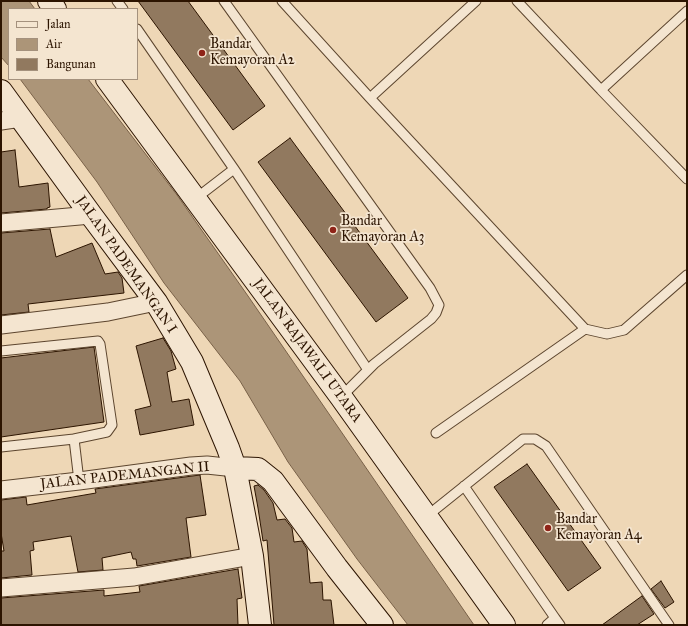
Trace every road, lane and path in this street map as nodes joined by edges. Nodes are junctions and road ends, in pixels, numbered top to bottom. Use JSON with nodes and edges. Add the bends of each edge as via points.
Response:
{"nodes":[{"id":1,"x":224,"y":1,"type":"edge"},
{"id":2,"x":282,"y":1,"type":"edge"},
{"id":3,"x":476,"y":1,"type":"edge"},
{"id":4,"x":517,"y":1,"type":"edge"},
{"id":5,"x":687,"y":11,"type":"edge"},
{"id":6,"x":138,"y":30,"type":"edge"},
{"id":7,"x":108,"y":80,"type":"edge"},
{"id":8,"x":601,"y":90,"type":"junction"},
{"id":9,"x":1,"y":91,"type":"edge"},
{"id":10,"x":370,"y":98,"type":"junction"},
{"id":11,"x":11,"y":120,"type":"edge"},
{"id":12,"x":234,"y":169,"type":"junction"},
{"id":13,"x":687,"y":179,"type":"edge"},
{"id":14,"x":195,"y":200,"type":"junction"},
{"id":15,"x":90,"y":215,"type":"junction"},
{"id":16,"x":1,"y":222,"type":"edge"},
{"id":17,"x":687,"y":275,"type":"edge"},
{"id":18,"x":156,"y":302,"type":"junction"},
{"id":19,"x":1,"y":325,"type":"edge"},
{"id":20,"x":585,"y":329,"type":"junction"},
{"id":21,"x":1,"y":351,"type":"edge"},
{"id":22,"x":368,"y":370,"type":"junction"},
{"id":23,"x":341,"y":397,"type":"junction"},
{"id":24,"x":436,"y":433,"type":"dead end"},
{"id":25,"x":74,"y":439,"type":"junction"},
{"id":26,"x":1,"y":447,"type":"edge"},
{"id":27,"x":231,"y":459,"type":"junction"},
{"id":28,"x":78,"y":477,"type":"junction"},
{"id":29,"x":464,"y":486,"type":"junction"},
{"id":30,"x":1,"y":490,"type":"edge"},
{"id":31,"x":427,"y":516,"type":"junction"},
{"id":32,"x":252,"y":556,"type":"junction"},
{"id":33,"x":1,"y":588,"type":"edge"},
{"id":34,"x":557,"y":622,"type":"edge"},
{"id":35,"x":260,"y":625,"type":"edge"},
{"id":36,"x":382,"y":625,"type":"edge"},
{"id":37,"x":504,"y":625,"type":"edge"},
{"id":38,"x":547,"y":625,"type":"edge"},
{"id":39,"x":669,"y":625,"type":"edge"}],
"edges":[{"from":1,"to":22,"type":"lane","via":[[430,288],[439,305],[431,319]]},
{"from":2,"to":10,"type":"lane"},
{"from":3,"to":10,"type":"lane"},
{"from":4,"to":8,"type":"lane"},
{"from":5,"to":8,"type":"lane"},
{"from":6,"to":12,"type":"lane"},
{"from":7,"to":14,"type":"street","name":"JALAN RAJAWALI UTARA"},
{"from":8,"to":13,"type":"lane"},
{"from":9,"to":11,"type":"street","name":"JALAN PADEMANGAN I"},
{"from":10,"to":20,"type":"lane"},
{"from":11,"to":15,"type":"street","name":"JALAN PADEMANGAN I"},
{"from":12,"to":14,"type":"lane"},
{"from":12,"to":22,"type":"lane"},
{"from":14,"to":23,"type":"street","name":"JALAN RAJAWALI UTARA"},
{"from":15,"to":16,"type":"street"},
{"from":15,"to":18,"type":"street","name":"JALAN PADEMANGAN I"},
{"from":17,"to":20,"type":"lane","via":[[624,330],[607,334]]},
{"from":18,"to":19,"type":"street","via":[[108,312]]},
{"from":18,"to":27,"type":"street","name":"JALAN PADEMANGAN I","via":[[192,362]]},
{"from":20,"to":24,"type":"lane"},
{"from":21,"to":25,"type":"lane","via":[[98,341],[112,425],[107,432]]},
{"from":22,"to":23,"type":"lane"},
{"from":23,"to":31,"type":"street","name":"JALAN RAJAWALI UTARA"},
{"from":25,"to":26,"type":"lane"},
{"from":25,"to":28,"type":"lane"},
{"from":27,"to":28,"type":"street","name":"JALAN PADEMANGAN II","via":[[207,465]]},
{"from":27,"to":32,"type":"street"},
{"from":27,"to":36,"type":"street","via":[[258,469],[273,481]]},
{"from":28,"to":30,"type":"street","name":"JALAN PADEMANGAN II"},
{"from":29,"to":31,"type":"lane"},
{"from":29,"to":34,"type":"lane"},
{"from":29,"to":39,"type":"lane","via":[[523,440],[535,439],[546,446]]},
{"from":31,"to":37,"type":"street","name":"JALAN RAJAWALI UTARA"},
{"from":32,"to":33,"type":"street","via":[[134,578]]},
{"from":32,"to":35,"type":"street"},
{"from":34,"to":38,"type":"lane"}]}
